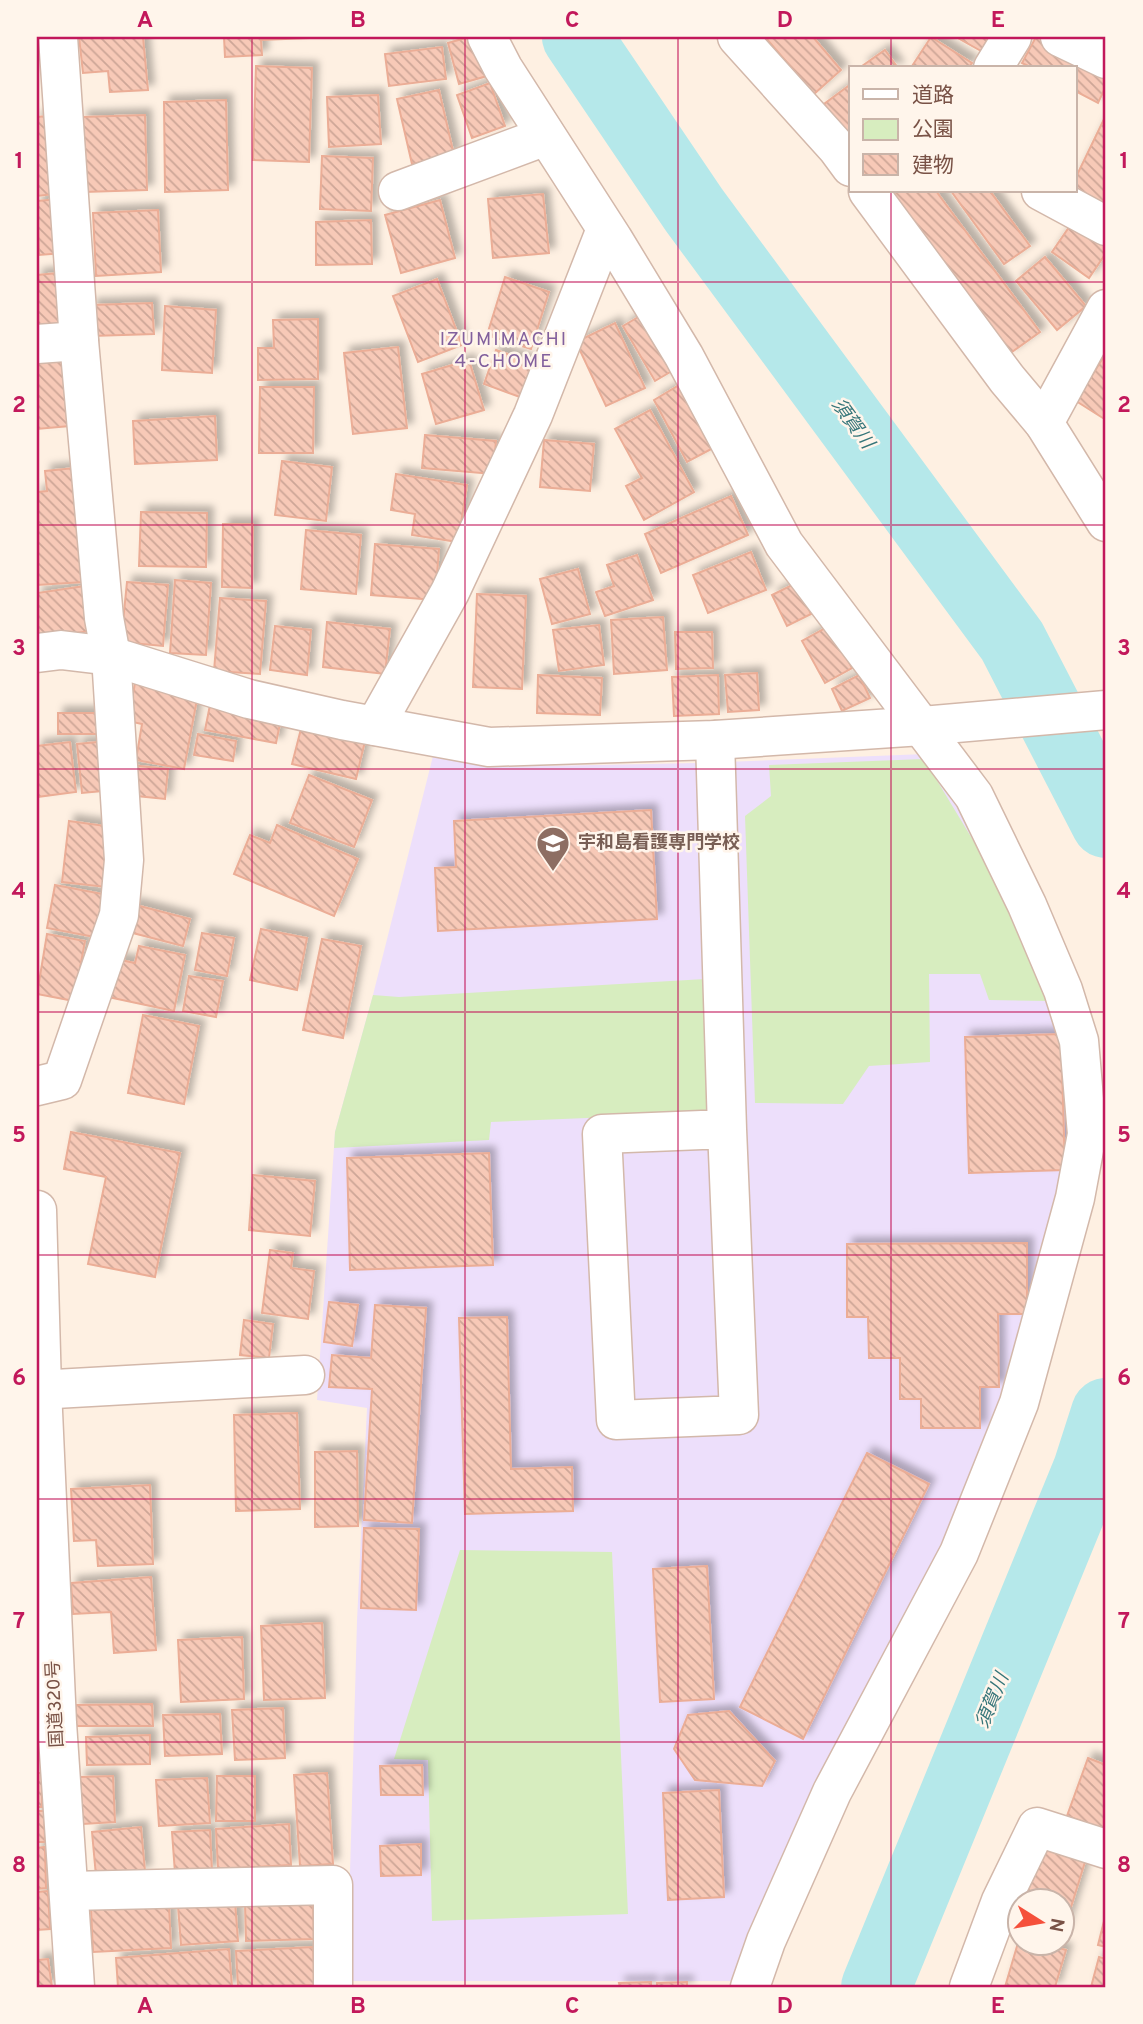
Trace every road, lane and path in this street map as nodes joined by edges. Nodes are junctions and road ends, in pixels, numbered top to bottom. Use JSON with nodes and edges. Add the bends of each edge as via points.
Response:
{"nodes":[{"id":1,"x":58,"y":37,"type":"edge"},
{"id":2,"x":486,"y":37,"type":"edge"},
{"id":3,"x":737,"y":37,"type":"edge"},
{"id":4,"x":1012,"y":37,"type":"edge"},
{"id":5,"x":1060,"y":37,"type":"edge"},
{"id":6,"x":1106,"y":59,"type":"edge"},
{"id":7,"x":994,"y":66,"type":"edge"},
{"id":8,"x":546,"y":135,"type":"junction"},
{"id":9,"x":849,"y":164,"type":"edge"},
{"id":10,"x":398,"y":191,"type":"dead end"},
{"id":11,"x":869,"y":192,"type":"edge"},
{"id":12,"x":1043,"y":192,"type":"edge"},
{"id":13,"x":1106,"y":226,"type":"edge"},
{"id":14,"x":606,"y":229,"type":"junction"},
{"id":15,"x":1106,"y":309,"type":"edge"},
{"id":16,"x":79,"y":341,"type":"junction"},
{"id":17,"x":37,"y":344,"type":"edge"},
{"id":18,"x":1044,"y":423,"type":"junction"},
{"id":19,"x":1106,"y":522,"type":"edge"},
{"id":20,"x":37,"y":653,"type":"edge"},
{"id":21,"x":111,"y":656,"type":"junction"},
{"id":22,"x":1106,"y":709,"type":"edge"},
{"id":23,"x":934,"y":724,"type":"junction"},
{"id":24,"x":375,"y":726,"type":"junction"},
{"id":25,"x":715,"y":740,"type":"junction"},
{"id":26,"x":37,"y":1086,"type":"edge"},
{"id":27,"x":727,"y":1129,"type":"junction"},
{"id":28,"x":37,"y":1210,"type":"edge"},
{"id":29,"x":305,"y":1375,"type":"dead end"},
{"id":30,"x":39,"y":1389,"type":"edge"},
{"id":31,"x":43,"y":1552,"type":"edge"},
{"id":32,"x":1106,"y":1849,"type":"edge"},
{"id":33,"x":69,"y":1891,"type":"junction"},
{"id":34,"x":75,"y":1987,"type":"edge"},
{"id":35,"x":333,"y":1987,"type":"edge"},
{"id":36,"x":750,"y":1987,"type":"edge"},
{"id":37,"x":969,"y":1987,"type":"edge"}],
"edges":[{"from":1,"to":16,"type":"street"},
{"from":2,"to":8,"type":"street"},
{"from":3,"to":9,"type":"street"},
{"from":4,"to":7,"type":"street"},
{"from":5,"to":6,"type":"street"},
{"from":8,"to":10,"type":"street"},
{"from":8,"to":14,"type":"street"},
{"from":11,"to":18,"type":"street"},
{"from":12,"to":13,"type":"street"},
{"from":14,"to":23,"type":"street","via":[[684,356],[784,544]]},
{"from":14,"to":24,"type":"street","via":[[533,415],[450,592]]},
{"from":15,"to":18,"type":"street"},
{"from":16,"to":17,"type":"street"},
{"from":16,"to":21,"type":"street"},
{"from":18,"to":19,"type":"street"},
{"from":20,"to":21,"type":"street","via":[[61,650]]},
{"from":21,"to":24,"type":"street","via":[[248,699]]},
{"from":21,"to":26,"type":"street","via":[[124,860],[119,915],[62,1080]]},
{"from":22,"to":23,"type":"street"},
{"from":23,"to":25,"type":"street"},
{"from":23,"to":36,"type":"street","via":[[1027,905],[1063,990],[1079,1041],[1087,1134],[1075,1198],[1014,1415],[959,1553],[832,1792]]},
{"from":24,"to":25,"type":"street","via":[[489,747]]},
{"from":25,"to":27,"type":"street"},
{"from":27,"to":27,"type":"street","via":[[739,1415],[617,1420],[602,1134]]},
{"from":28,"to":30,"type":"street","name":"国道320号"},
{"from":29,"to":30,"type":"street"},
{"from":30,"to":31,"type":"street","name":"国道320号"},
{"from":31,"to":33,"type":"street","name":"国道320号"},
{"from":32,"to":37,"type":"street","via":[[1037,1827],[1001,1901]]},
{"from":33,"to":34,"type":"street","name":"国道320号"},
{"from":33,"to":35,"type":"street","via":[[332,1885]]}]}
